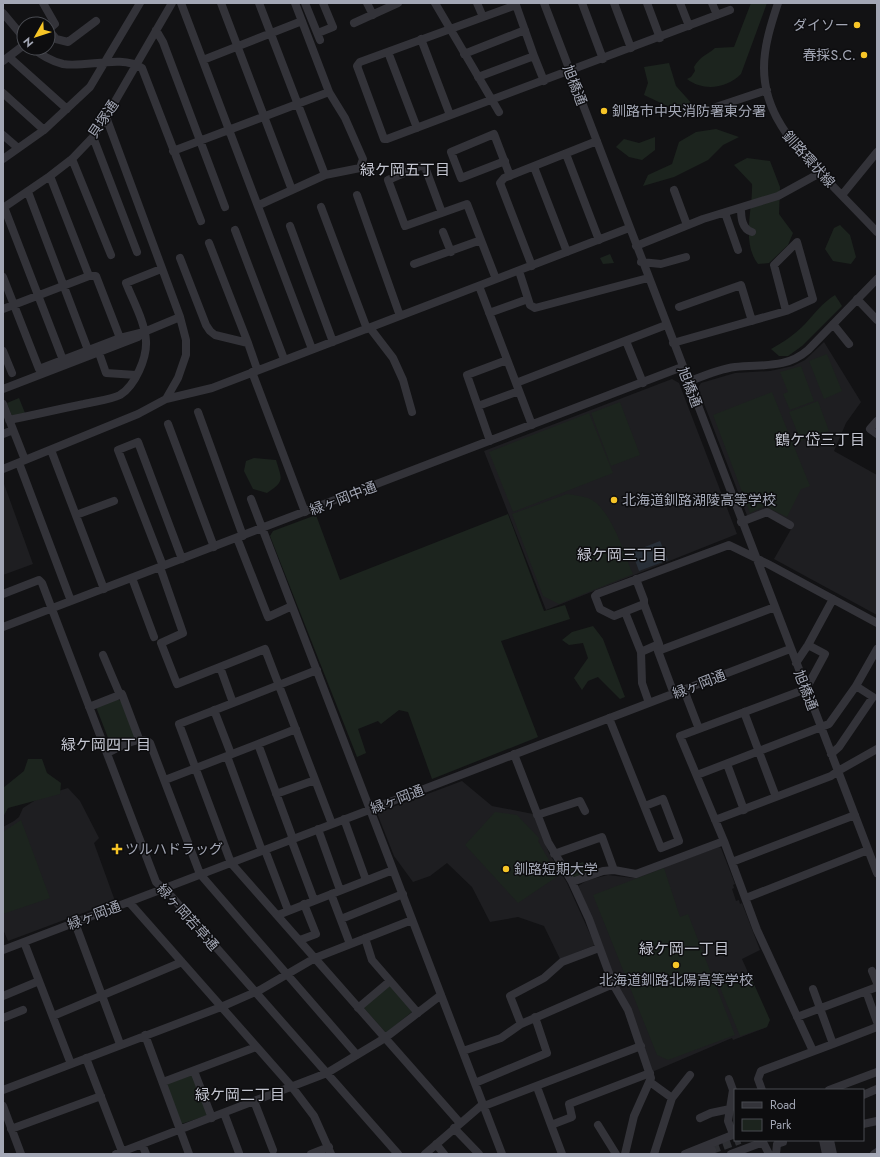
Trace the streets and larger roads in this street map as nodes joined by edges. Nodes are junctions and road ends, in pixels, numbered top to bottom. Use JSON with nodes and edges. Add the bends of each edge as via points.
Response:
{"nodes":[{"id":1,"x":43,"y":3,"type":"edge"},
{"id":2,"x":140,"y":3,"type":"edge"},
{"id":3,"x":172,"y":3,"type":"edge"},
{"id":4,"x":181,"y":3,"type":"edge"},
{"id":5,"x":221,"y":3,"type":"edge"},
{"id":6,"x":259,"y":3,"type":"edge"},
{"id":7,"x":295,"y":3,"type":"edge"},
{"id":8,"x":305,"y":3,"type":"edge"},
{"id":9,"x":323,"y":3,"type":"edge"},
{"id":10,"x":367,"y":3,"type":"edge"},
{"id":11,"x":398,"y":3,"type":"edge"},
{"id":12,"x":435,"y":3,"type":"edge"},
{"id":13,"x":477,"y":3,"type":"edge"},
{"id":14,"x":544,"y":3,"type":"edge"},
{"id":15,"x":582,"y":3,"type":"edge"},
{"id":16,"x":614,"y":3,"type":"edge"},
{"id":17,"x":647,"y":3,"type":"edge"},
{"id":18,"x":680,"y":3,"type":"edge"},
{"id":19,"x":712,"y":3,"type":"edge"},
{"id":20,"x":778,"y":3,"type":"edge"},
{"id":21,"x":518,"y":4,"type":"edge"},
{"id":22,"x":507,"y":5,"type":"edge"},
{"id":23,"x":730,"y":10,"type":"dead end"},
{"id":24,"x":3,"y":13,"type":"edge"},
{"id":25,"x":373,"y":15,"type":"junction"},
{"id":26,"x":717,"y":15,"type":"junction"},
{"id":27,"x":50,"y":16,"type":"edge"},
{"id":28,"x":482,"y":18,"type":"junction"},
{"id":29,"x":96,"y":21,"type":"dead end"},
{"id":30,"x":302,"y":21,"type":"junction"},
{"id":31,"x":354,"y":23,"type":"dead end"},
{"id":32,"x":688,"y":26,"type":"junction"},
{"id":33,"x":16,"y":28,"type":"edge"},
{"id":34,"x":449,"y":28,"type":"junction"},
{"id":35,"x":156,"y":30,"type":"junction"},
{"id":36,"x":525,"y":30,"type":"junction"},
{"id":37,"x":271,"y":33,"type":"junction"},
{"id":38,"x":660,"y":38,"type":"junction"},
{"id":39,"x":56,"y":39,"type":"edge"},
{"id":40,"x":421,"y":39,"type":"junction"},
{"id":41,"x":239,"y":46,"type":"junction"},
{"id":42,"x":631,"y":48,"type":"junction"},
{"id":43,"x":16,"y":51,"type":"edge"},
{"id":44,"x":388,"y":52,"type":"junction"},
{"id":45,"x":464,"y":54,"type":"junction"},
{"id":46,"x":42,"y":56,"type":"edge"},
{"id":47,"x":534,"y":56,"type":"junction"},
{"id":48,"x":6,"y":59,"type":"edge"},
{"id":49,"x":603,"y":59,"type":"junction"},
{"id":50,"x":203,"y":60,"type":"junction"},
{"id":51,"x":104,"y":63,"type":"junction"},
{"id":52,"x":136,"y":64,"type":"junction"},
{"id":53,"x":570,"y":71,"type":"junction"},
{"id":54,"x":478,"y":76,"type":"junction"},
{"id":55,"x":544,"y":81,"type":"junction"},
{"id":56,"x":767,"y":90,"type":"junction"},
{"id":57,"x":330,"y":92,"type":"junction"},
{"id":58,"x":3,"y":93,"type":"edge"},
{"id":59,"x":492,"y":100,"type":"junction"},
{"id":60,"x":298,"y":104,"type":"junction"},
{"id":61,"x":713,"y":108,"type":"dead end"},
{"id":62,"x":67,"y":109,"type":"junction"},
{"id":63,"x":499,"y":112,"type":"dead end"},
{"id":64,"x":450,"y":115,"type":"junction"},
{"id":65,"x":265,"y":116,"type":"junction"},
{"id":66,"x":106,"y":117,"type":"junction"},
{"id":67,"x":417,"y":128,"type":"junction"},
{"id":68,"x":44,"y":130,"type":"junction"},
{"id":69,"x":229,"y":130,"type":"junction"},
{"id":70,"x":3,"y":135,"type":"edge"},
{"id":71,"x":92,"y":137,"type":"junction"},
{"id":72,"x":200,"y":141,"type":"junction"},
{"id":73,"x":597,"y":141,"type":"junction"},
{"id":74,"x":18,"y":148,"type":"junction"},
{"id":75,"x":173,"y":151,"type":"junction"},
{"id":76,"x":877,"y":152,"type":"edge"},
{"id":77,"x":566,"y":154,"type":"junction"},
{"id":78,"x":3,"y":159,"type":"edge"},
{"id":79,"x":72,"y":159,"type":"junction"},
{"id":80,"x":504,"y":161,"type":"junction"},
{"id":81,"x":534,"y":167,"type":"junction"},
{"id":82,"x":820,"y":173,"type":"junction"},
{"id":83,"x":325,"y":175,"type":"junction"},
{"id":84,"x":50,"y":176,"type":"junction"},
{"id":85,"x":510,"y":176,"type":"junction"},
{"id":86,"x":292,"y":190,"type":"junction"},
{"id":87,"x":674,"y":190,"type":"dead end"},
{"id":88,"x":28,"y":192,"type":"junction"},
{"id":89,"x":357,"y":195,"type":"dead end"},
{"id":90,"x":842,"y":195,"type":"junction"},
{"id":91,"x":259,"y":205,"type":"junction"},
{"id":92,"x":321,"y":206,"type":"dead end"},
{"id":93,"x":225,"y":207,"type":"dead end"},
{"id":94,"x":4,"y":208,"type":"edge"},
{"id":95,"x":741,"y":208,"type":"junction"},
{"id":96,"x":442,"y":213,"type":"junction"},
{"id":97,"x":725,"y":213,"type":"junction"},
{"id":98,"x":201,"y":221,"type":"dead end"},
{"id":99,"x":290,"y":226,"type":"dead end"},
{"id":100,"x":687,"y":226,"type":"junction"},
{"id":101,"x":629,"y":228,"type":"junction"},
{"id":102,"x":235,"y":230,"type":"dead end"},
{"id":103,"x":443,"y":232,"type":"dead end"},
{"id":104,"x":752,"y":232,"type":"dead end"},
{"id":105,"x":877,"y":232,"type":"edge"},
{"id":106,"x":481,"y":240,"type":"junction"},
{"id":107,"x":599,"y":240,"type":"junction"},
{"id":108,"x":209,"y":243,"type":"dead end"},
{"id":109,"x":636,"y":246,"type":"junction"},
{"id":110,"x":738,"y":250,"type":"dead end"},
{"id":111,"x":137,"y":252,"type":"dead end"},
{"id":112,"x":451,"y":252,"type":"junction"},
{"id":113,"x":567,"y":252,"type":"junction"},
{"id":114,"x":111,"y":255,"type":"dead end"},
{"id":115,"x":686,"y":257,"type":"dead end"},
{"id":116,"x":180,"y":258,"type":"dead end"},
{"id":117,"x":642,"y":262,"type":"junction"},
{"id":118,"x":414,"y":264,"type":"dead end"},
{"id":119,"x":532,"y":266,"type":"junction"},
{"id":120,"x":161,"y":269,"type":"junction"},
{"id":121,"x":519,"y":271,"type":"junction"},
{"id":122,"x":89,"y":276,"type":"junction"},
{"id":123,"x":3,"y":278,"type":"edge"},
{"id":124,"x":648,"y":278,"type":"junction"},
{"id":125,"x":877,"y":279,"type":"edge"},
{"id":126,"x":496,"y":280,"type":"junction"},
{"id":127,"x":64,"y":286,"type":"junction"},
{"id":128,"x":479,"y":286,"type":"junction"},
{"id":129,"x":38,"y":296,"type":"junction"},
{"id":130,"x":528,"y":299,"type":"junction"},
{"id":131,"x":857,"y":299,"type":"junction"},
{"id":132,"x":14,"y":305,"type":"junction"},
{"id":133,"x":679,"y":307,"type":"dead end"},
{"id":134,"x":3,"y":309,"type":"edge"},
{"id":135,"x":786,"y":311,"type":"junction"},
{"id":136,"x":489,"y":313,"type":"junction"},
{"id":137,"x":400,"y":316,"type":"junction"},
{"id":138,"x":180,"y":317,"type":"junction"},
{"id":139,"x":877,"y":320,"type":"edge"},
{"id":140,"x":752,"y":321,"type":"junction"},
{"id":141,"x":833,"y":324,"type":"junction"},
{"id":142,"x":666,"y":325,"type":"junction"},
{"id":143,"x":369,"y":329,"type":"junction"},
{"id":144,"x":144,"y":332,"type":"junction"},
{"id":145,"x":120,"y":338,"type":"junction"},
{"id":146,"x":626,"y":341,"type":"junction"},
{"id":147,"x":333,"y":342,"type":"junction"},
{"id":148,"x":248,"y":343,"type":"junction"},
{"id":149,"x":673,"y":343,"type":"junction"},
{"id":150,"x":849,"y":344,"type":"dead end"},
{"id":151,"x":312,"y":349,"type":"junction"},
{"id":152,"x":88,"y":350,"type":"junction"},
{"id":153,"x":3,"y":351,"type":"edge"},
{"id":154,"x":99,"y":353,"type":"junction"},
{"id":155,"x":284,"y":359,"type":"junction"},
{"id":156,"x":63,"y":360,"type":"junction"},
{"id":157,"x":507,"y":360,"type":"junction"},
{"id":158,"x":682,"y":367,"type":"junction"},
{"id":159,"x":255,"y":370,"type":"junction"},
{"id":160,"x":12,"y":373,"type":"dead end"},
{"id":161,"x":136,"y":375,"type":"junction"},
{"id":162,"x":516,"y":382,"type":"junction"},
{"id":163,"x":688,"y":382,"type":"junction"},
{"id":164,"x":643,"y":383,"type":"junction"},
{"id":165,"x":3,"y":389,"type":"edge"},
{"id":166,"x":519,"y":391,"type":"junction"},
{"id":167,"x":166,"y":399,"type":"junction"},
{"id":168,"x":3,"y":404,"type":"edge"},
{"id":169,"x":478,"y":406,"type":"junction"},
{"id":170,"x":198,"y":412,"type":"dead end"},
{"id":171,"x":412,"y":412,"type":"dead end"},
{"id":172,"x":9,"y":420,"type":"junction"},
{"id":173,"x":877,"y":421,"type":"edge"},
{"id":174,"x":168,"y":424,"type":"dead end"},
{"id":175,"x":532,"y":425,"type":"junction"},
{"id":176,"x":13,"y":430,"type":"junction"},
{"id":177,"x":3,"y":434,"type":"edge"},
{"id":178,"x":877,"y":434,"type":"edge"},
{"id":179,"x":490,"y":441,"type":"junction"},
{"id":180,"x":51,"y":450,"type":"junction"},
{"id":181,"x":22,"y":461,"type":"junction"},
{"id":182,"x":3,"y":469,"type":"edge"},
{"id":183,"x":251,"y":499,"type":"dead end"},
{"id":184,"x":114,"y":501,"type":"dead end"},
{"id":185,"x":305,"y":512,"type":"junction"},
{"id":186,"x":76,"y":515,"type":"junction"},
{"id":187,"x":741,"y":522,"type":"junction"},
{"id":188,"x":790,"y":525,"type":"dead end"},
{"id":189,"x":263,"y":528,"type":"junction"},
{"id":190,"x":240,"y":537,"type":"junction"},
{"id":191,"x":214,"y":547,"type":"junction"},
{"id":192,"x":755,"y":557,"type":"junction"},
{"id":193,"x":182,"y":559,"type":"junction"},
{"id":194,"x":161,"y":567,"type":"junction"},
{"id":195,"x":132,"y":578,"type":"junction"},
{"id":196,"x":636,"y":579,"type":"junction"},
{"id":197,"x":104,"y":589,"type":"junction"},
{"id":198,"x":3,"y":594,"type":"edge"},
{"id":199,"x":833,"y":599,"type":"junction"},
{"id":200,"x":72,"y":601,"type":"junction"},
{"id":201,"x":644,"y":604,"type":"junction"},
{"id":202,"x":292,"y":606,"type":"junction"},
{"id":203,"x":774,"y":607,"type":"junction"},
{"id":204,"x":52,"y":608,"type":"junction"},
{"id":205,"x":625,"y":612,"type":"junction"},
{"id":206,"x":877,"y":623,"type":"edge"},
{"id":207,"x":3,"y":627,"type":"edge"},
{"id":208,"x":154,"y":637,"type":"dead end"},
{"id":209,"x":808,"y":645,"type":"junction"},
{"id":210,"x":790,"y":649,"type":"junction"},
{"id":211,"x":877,"y":649,"type":"edge"},
{"id":212,"x":641,"y":652,"type":"junction"},
{"id":213,"x":103,"y":655,"type":"dead end"},
{"id":214,"x":796,"y":663,"type":"junction"},
{"id":215,"x":220,"y":667,"type":"junction"},
{"id":216,"x":317,"y":670,"type":"junction"},
{"id":217,"x":279,"y":685,"type":"junction"},
{"id":218,"x":856,"y":686,"type":"junction"},
{"id":219,"x":806,"y":689,"type":"junction"},
{"id":220,"x":684,"y":690,"type":"junction"},
{"id":221,"x":674,"y":694,"type":"junction"},
{"id":222,"x":120,"y":695,"type":"junction"},
{"id":223,"x":233,"y":703,"type":"junction"},
{"id":224,"x":649,"y":703,"type":"junction"},
{"id":225,"x":89,"y":707,"type":"junction"},
{"id":226,"x":214,"y":710,"type":"junction"},
{"id":227,"x":744,"y":712,"type":"junction"},
{"id":228,"x":609,"y":718,"type":"junction"},
{"id":229,"x":821,"y":728,"type":"junction"},
{"id":230,"x":699,"y":729,"type":"junction"},
{"id":231,"x":296,"y":730,"type":"junction"},
{"id":232,"x":139,"y":739,"type":"junction"},
{"id":233,"x":258,"y":744,"type":"junction"},
{"id":234,"x":877,"y":749,"type":"edge"},
{"id":235,"x":758,"y":751,"type":"junction"},
{"id":236,"x":107,"y":753,"type":"junction"},
{"id":237,"x":514,"y":754,"type":"junction"},
{"id":238,"x":831,"y":754,"type":"junction"},
{"id":239,"x":229,"y":755,"type":"junction"},
{"id":240,"x":727,"y":764,"type":"junction"},
{"id":241,"x":196,"y":768,"type":"junction"},
{"id":242,"x":838,"y":771,"type":"junction"},
{"id":243,"x":697,"y":775,"type":"junction"},
{"id":244,"x":165,"y":780,"type":"junction"},
{"id":245,"x":315,"y":780,"type":"junction"},
{"id":246,"x":276,"y":794,"type":"junction"},
{"id":247,"x":776,"y":797,"type":"junction"},
{"id":248,"x":645,"y":806,"type":"junction"},
{"id":249,"x":370,"y":809,"type":"junction"},
{"id":250,"x":744,"y":810,"type":"junction"},
{"id":251,"x":585,"y":811,"type":"dead end"},
{"id":252,"x":537,"y":815,"type":"junction"},
{"id":253,"x":855,"y":815,"type":"junction"},
{"id":254,"x":344,"y":819,"type":"junction"},
{"id":255,"x":715,"y":820,"type":"junction"},
{"id":256,"x":332,"y":824,"type":"junction"},
{"id":257,"x":318,"y":829,"type":"junction"},
{"id":258,"x":292,"y":839,"type":"junction"},
{"id":259,"x":724,"y":841,"type":"junction"},
{"id":260,"x":263,"y":850,"type":"junction"},
{"id":261,"x":868,"y":850,"type":"junction"},
{"id":262,"x":554,"y":854,"type":"junction"},
{"id":263,"x":732,"y":862,"type":"junction"},
{"id":264,"x":231,"y":863,"type":"junction"},
{"id":265,"x":393,"y":870,"type":"junction"},
{"id":266,"x":614,"y":870,"type":"junction"},
{"id":267,"x":877,"y":873,"type":"edge"},
{"id":268,"x":200,"y":874,"type":"junction"},
{"id":269,"x":366,"y":880,"type":"junction"},
{"id":270,"x":572,"y":882,"type":"junction"},
{"id":271,"x":163,"y":889,"type":"junction"},
{"id":272,"x":340,"y":890,"type":"junction"},
{"id":273,"x":331,"y":894,"type":"junction"},
{"id":274,"x":403,"y":894,"type":"junction"},
{"id":275,"x":746,"y":898,"type":"junction"},
{"id":276,"x":314,"y":900,"type":"junction"},
{"id":277,"x":129,"y":902,"type":"junction"},
{"id":278,"x":304,"y":904,"type":"junction"},
{"id":279,"x":288,"y":910,"type":"junction"},
{"id":280,"x":278,"y":915,"type":"junction"},
{"id":281,"x":341,"y":919,"type":"junction"},
{"id":282,"x":412,"y":920,"type":"junction"},
{"id":283,"x":75,"y":923,"type":"junction"},
{"id":284,"x":365,"y":938,"type":"junction"},
{"id":285,"x":300,"y":940,"type":"junction"},
{"id":286,"x":24,"y":942,"type":"junction"},
{"id":287,"x":350,"y":944,"type":"junction"},
{"id":288,"x":599,"y":948,"type":"junction"},
{"id":289,"x":3,"y":950,"type":"edge"},
{"id":290,"x":316,"y":958,"type":"junction"},
{"id":291,"x":182,"y":962,"type":"junction"},
{"id":292,"x":872,"y":971,"type":"dead end"},
{"id":293,"x":288,"y":975,"type":"junction"},
{"id":294,"x":390,"y":980,"type":"junction"},
{"id":295,"x":39,"y":981,"type":"junction"},
{"id":296,"x":877,"y":983,"type":"edge"},
{"id":297,"x":612,"y":984,"type":"junction"},
{"id":298,"x":877,"y":987,"type":"edge"},
{"id":299,"x":813,"y":989,"type":"dead end"},
{"id":300,"x":866,"y":991,"type":"junction"},
{"id":301,"x":255,"y":992,"type":"junction"},
{"id":302,"x":441,"y":995,"type":"junction"},
{"id":303,"x":3,"y":996,"type":"edge"},
{"id":304,"x":102,"y":997,"type":"junction"},
{"id":305,"x":221,"y":1007,"type":"junction"},
{"id":306,"x":358,"y":1008,"type":"junction"},
{"id":307,"x":820,"y":1008,"type":"junction"},
{"id":308,"x":24,"y":1010,"type":"dead end"},
{"id":309,"x":418,"y":1013,"type":"junction"},
{"id":310,"x":53,"y":1016,"type":"junction"},
{"id":311,"x":797,"y":1017,"type":"junction"},
{"id":312,"x":3,"y":1018,"type":"edge"},
{"id":313,"x":535,"y":1018,"type":"junction"},
{"id":314,"x":877,"y":1022,"type":"edge"},
{"id":315,"x":521,"y":1024,"type":"junction"},
{"id":316,"x":877,"y":1027,"type":"edge"},
{"id":317,"x":145,"y":1035,"type":"junction"},
{"id":318,"x":386,"y":1038,"type":"junction"},
{"id":319,"x":120,"y":1044,"type":"junction"},
{"id":320,"x":833,"y":1044,"type":"junction"},
{"id":321,"x":641,"y":1046,"type":"junction"},
{"id":322,"x":256,"y":1047,"type":"junction"},
{"id":323,"x":463,"y":1051,"type":"junction"},
{"id":324,"x":813,"y":1051,"type":"junction"},
{"id":325,"x":357,"y":1055,"type":"junction"},
{"id":326,"x":86,"y":1058,"type":"junction"},
{"id":327,"x":71,"y":1064,"type":"junction"},
{"id":328,"x":194,"y":1071,"type":"junction"},
{"id":329,"x":877,"y":1072,"type":"edge"},
{"id":330,"x":327,"y":1073,"type":"junction"},
{"id":331,"x":650,"y":1073,"type":"junction"},
{"id":332,"x":690,"y":1075,"type":"dead end"},
{"id":333,"x":729,"y":1080,"type":"dead end"},
{"id":334,"x":163,"y":1082,"type":"junction"},
{"id":335,"x":650,"y":1082,"type":"junction"},
{"id":336,"x":475,"y":1083,"type":"junction"},
{"id":337,"x":292,"y":1087,"type":"junction"},
{"id":338,"x":537,"y":1087,"type":"junction"},
{"id":339,"x":762,"y":1089,"type":"edge"},
{"id":340,"x":831,"y":1089,"type":"edge"},
{"id":341,"x":877,"y":1089,"type":"edge"},
{"id":342,"x":3,"y":1090,"type":"edge"},
{"id":343,"x":864,"y":1095,"type":"edge"},
{"id":344,"x":101,"y":1096,"type":"junction"},
{"id":345,"x":672,"y":1098,"type":"junction"},
{"id":346,"x":254,"y":1101,"type":"junction"},
{"id":347,"x":483,"y":1105,"type":"junction"},
{"id":348,"x":3,"y":1106,"type":"edge"},
{"id":349,"x":730,"y":1109,"type":"junction"},
{"id":350,"x":224,"y":1112,"type":"junction"},
{"id":351,"x":212,"y":1118,"type":"junction"},
{"id":352,"x":700,"y":1118,"type":"dead end"},
{"id":353,"x":877,"y":1120,"type":"edge"},
{"id":354,"x":864,"y":1124,"type":"edge"},
{"id":355,"x":457,"y":1125,"type":"junction"},
{"id":356,"x":551,"y":1125,"type":"junction"},
{"id":357,"x":598,"y":1125,"type":"dead end"},
{"id":358,"x":12,"y":1129,"type":"junction"},
{"id":359,"x":180,"y":1129,"type":"junction"},
{"id":360,"x":734,"y":1134,"type":"edge"},
{"id":361,"x":762,"y":1141,"type":"edge"},
{"id":362,"x":823,"y":1141,"type":"edge"},
{"id":363,"x":830,"y":1141,"type":"edge"},
{"id":364,"x":783,"y":1142,"type":"dead end"},
{"id":365,"x":142,"y":1144,"type":"junction"},
{"id":366,"x":436,"y":1144,"type":"junction"},
{"id":367,"x":273,"y":1150,"type":"dead end"},
{"id":368,"x":330,"y":1150,"type":"edge"},
{"id":369,"x":712,"y":1150,"type":"dead end"},
{"id":370,"x":877,"y":1152,"type":"edge"},
{"id":371,"x":120,"y":1153,"type":"edge"},
{"id":372,"x":21,"y":1154,"type":"edge"},
{"id":373,"x":146,"y":1154,"type":"edge"},
{"id":374,"x":190,"y":1154,"type":"edge"},
{"id":375,"x":239,"y":1154,"type":"edge"},
{"id":376,"x":311,"y":1154,"type":"edge"},
{"id":377,"x":398,"y":1154,"type":"edge"},
{"id":378,"x":425,"y":1154,"type":"edge"},
{"id":379,"x":444,"y":1154,"type":"edge"},
{"id":380,"x":479,"y":1154,"type":"edge"},
{"id":381,"x":502,"y":1154,"type":"edge"},
{"id":382,"x":562,"y":1154,"type":"edge"},
{"id":383,"x":616,"y":1154,"type":"edge"},
{"id":384,"x":625,"y":1154,"type":"edge"},
{"id":385,"x":654,"y":1154,"type":"edge"},
{"id":386,"x":685,"y":1154,"type":"edge"},
{"id":387,"x":702,"y":1154,"type":"edge"},
{"id":388,"x":731,"y":1154,"type":"edge"},
{"id":389,"x":769,"y":1154,"type":"edge"},
{"id":390,"x":776,"y":1154,"type":"edge"},
{"id":391,"x":826,"y":1154,"type":"edge"},
{"id":392,"x":833,"y":1154,"type":"edge"},
{"id":393,"x":874,"y":1154,"type":"edge"}],
"edges":[{"from":1,"to":27,"type":"street"},
{"from":2,"to":51,"type":"street"},
{"from":3,"to":35,"type":"street","name":"貝塚通"},
{"from":4,"to":50,"type":"street"},
{"from":5,"to":41,"type":"street"},
{"from":6,"to":37,"type":"street"},
{"from":7,"to":30,"type":"street"},
{"from":8,"to":9,"type":"street","via":[[319,36],[333,27]]},
{"from":10,"to":25,"type":"street"},
{"from":11,"to":25,"type":"street"},
{"from":12,"to":34,"type":"street"},
{"from":13,"to":28,"type":"street"},
{"from":14,"to":53,"type":"street","name":"旭橋通"},
{"from":15,"to":49,"type":"street"},
{"from":16,"to":42,"type":"street"},
{"from":17,"to":38,"type":"street"},
{"from":18,"to":32,"type":"street"},
{"from":19,"to":26,"type":"street"},
{"from":20,"to":56,"type":"street","name":"釧路環状線","via":[[766,46],[764,69]]},
{"from":21,"to":22,"type":"street"},
{"from":21,"to":36,"type":"street"},
{"from":22,"to":28,"type":"street"},
{"from":23,"to":26,"type":"street"},
{"from":24,"to":33,"type":"street"},
{"from":25,"to":31,"type":"street"},
{"from":26,"to":32,"type":"street"},
{"from":28,"to":34,"type":"street"},
{"from":29,"to":39,"type":"street","via":[[68,42]]},
{"from":30,"to":37,"type":"street"},
{"from":30,"to":57,"type":"street"},
{"from":32,"to":38,"type":"street"},
{"from":34,"to":40,"type":"street"},
{"from":34,"to":45,"type":"street"},
{"from":35,"to":52,"type":"street","name":"貝塚通"},
{"from":35,"to":72,"type":"street","via":[[163,42]]},
{"from":36,"to":45,"type":"street"},
{"from":36,"to":47,"type":"street"},
{"from":37,"to":41,"type":"street"},
{"from":37,"to":60,"type":"street"},
{"from":38,"to":42,"type":"street"},
{"from":40,"to":44,"type":"street"},
{"from":40,"to":64,"type":"street"},
{"from":41,"to":50,"type":"street"},
{"from":41,"to":65,"type":"street"},
{"from":42,"to":49,"type":"street"},
{"from":43,"to":48,"type":"street"},
{"from":44,"to":67,"type":"street"},
{"from":44,"to":67,"type":"street","via":[[360,62],[357,66],[368,99],[384,139]]},
{"from":45,"to":54,"type":"street"},
{"from":46,"to":51,"type":"street","via":[[64,64]]},
{"from":47,"to":54,"type":"street"},
{"from":47,"to":55,"type":"street"},
{"from":48,"to":62,"type":"street"},
{"from":49,"to":53,"type":"street"},
{"from":50,"to":69,"type":"street"},
{"from":51,"to":52,"type":"street"},
{"from":51,"to":62,"type":"street","via":[[90,87]]},
{"from":52,"to":66,"type":"street","name":"貝塚通"},
{"from":52,"to":75,"type":"street","via":[[142,68]]},
{"from":53,"to":55,"type":"street"},
{"from":53,"to":73,"type":"street","name":"旭橋通"},
{"from":54,"to":59,"type":"street"},
{"from":55,"to":59,"type":"street"},
{"from":56,"to":61,"type":"street"},
{"from":56,"to":82,"type":"street","name":"釧路環状線","via":[[781,128]]},
{"from":57,"to":60,"type":"street"},
{"from":57,"to":83,"type":"street","via":[[345,118],[363,164],[360,168]]},
{"from":58,"to":68,"type":"street"},
{"from":59,"to":63,"type":"street"},
{"from":59,"to":64,"type":"street"},
{"from":60,"to":65,"type":"street"},
{"from":60,"to":83,"type":"street"},
{"from":62,"to":68,"type":"street"},
{"from":64,"to":67,"type":"street"},
{"from":65,"to":69,"type":"street"},
{"from":65,"to":86,"type":"street"},
{"from":66,"to":71,"type":"street","name":"貝塚通"},
{"from":66,"to":120,"type":"street"},
{"from":68,"to":74,"type":"street"},
{"from":69,"to":72,"type":"street"},
{"from":69,"to":91,"type":"street"},
{"from":70,"to":74,"type":"street"},
{"from":71,"to":79,"type":"street","name":"貝塚通"},
{"from":71,"to":111,"type":"street"},
{"from":72,"to":75,"type":"street"},
{"from":72,"to":93,"type":"street"},
{"from":73,"to":77,"type":"street"},
{"from":73,"to":101,"type":"street","name":"旭橋通"},
{"from":74,"to":78,"type":"street"},
{"from":75,"to":98,"type":"street"},
{"from":76,"to":90,"type":"street"},
{"from":77,"to":81,"type":"street"},
{"from":77,"to":107,"type":"street"},
{"from":79,"to":84,"type":"street","name":"貝塚通"},
{"from":79,"to":114,"type":"street"},
{"from":80,"to":80,"type":"street","via":[[494,134],[451,152],[461,178]]},
{"from":80,"to":85,"type":"street"},
{"from":81,"to":85,"type":"street"},
{"from":81,"to":113,"type":"street"},
{"from":82,"to":90,"type":"street","name":"釧路環状線"},
{"from":82,"to":95,"type":"street","via":[[778,196]]},
{"from":83,"to":86,"type":"street"},
{"from":84,"to":88,"type":"street","name":"貝塚通"},
{"from":84,"to":122,"type":"street"},
{"from":85,"to":119,"type":"street","via":[[500,183]]},
{"from":86,"to":91,"type":"street"},
{"from":87,"to":100,"type":"street"},
{"from":88,"to":94,"type":"street","name":"貝塚通"},
{"from":88,"to":127,"type":"street"},
{"from":89,"to":137,"type":"street"},
{"from":90,"to":105,"type":"street","name":"釧路環状線"},
{"from":91,"to":151,"type":"street"},
{"from":92,"to":143,"type":"street"},
{"from":94,"to":129,"type":"street"},
{"from":95,"to":97,"type":"street"},
{"from":95,"to":104,"type":"street","via":[[744,226]]},
{"from":96,"to":96,"type":"street","via":[[425,167],[420,166],[388,180],[405,226]]},
{"from":96,"to":106,"type":"street","via":[[467,204]]},
{"from":97,"to":100,"type":"street"},
{"from":97,"to":110,"type":"street"},
{"from":99,"to":147,"type":"street"},
{"from":100,"to":109,"type":"street"},
{"from":101,"to":107,"type":"street"},
{"from":101,"to":109,"type":"street","name":"旭橋通"},
{"from":102,"to":155,"type":"street"},
{"from":103,"to":112,"type":"street"},
{"from":106,"to":112,"type":"street"},
{"from":106,"to":126,"type":"street"},
{"from":107,"to":113,"type":"street"},
{"from":108,"to":148,"type":"street"},
{"from":109,"to":117,"type":"street","name":"旭橋通"},
{"from":112,"to":118,"type":"street"},
{"from":113,"to":119,"type":"street"},
{"from":115,"to":117,"type":"street","via":[[661,264]]},
{"from":116,"to":148,"type":"street","via":[[210,331],[215,335]]},
{"from":117,"to":124,"type":"street","name":"旭橋通"},
{"from":119,"to":121,"type":"street"},
{"from":120,"to":138,"type":"street"},
{"from":120,"to":144,"type":"street","via":[[126,283]]},
{"from":121,"to":126,"type":"street"},
{"from":121,"to":130,"type":"street"},
{"from":122,"to":127,"type":"street"},
{"from":122,"to":145,"type":"street","via":[[96,276]]},
{"from":123,"to":132,"type":"street"},
{"from":124,"to":130,"type":"street","via":[[535,308],[530,305]]},
{"from":124,"to":142,"type":"street","name":"旭橋通"},
{"from":125,"to":131,"type":"street"},
{"from":126,"to":128,"type":"street"},
{"from":127,"to":129,"type":"street"},
{"from":127,"to":152,"type":"street"},
{"from":128,"to":136,"type":"street"},
{"from":128,"to":137,"type":"street"},
{"from":129,"to":132,"type":"street"},
{"from":129,"to":156,"type":"street"},
{"from":130,"to":136,"type":"street"},
{"from":131,"to":139,"type":"street"},
{"from":131,"to":141,"type":"street"},
{"from":132,"to":134,"type":"street"},
{"from":132,"to":156,"type":"street","via":[[39,369]]},
{"from":133,"to":140,"type":"street","via":[[741,285]]},
{"from":135,"to":135,"type":"street","via":[[774,265],[797,242],[813,299]]},
{"from":135,"to":140,"type":"street"},
{"from":136,"to":157,"type":"street"},
{"from":137,"to":143,"type":"street"},
{"from":138,"to":144,"type":"street"},
{"from":138,"to":167,"type":"street","via":[[186,340],[186,355],[178,378]]},
{"from":140,"to":149,"type":"street"},
{"from":141,"to":150,"type":"street"},
{"from":141,"to":163,"type":"street","via":[[805,352],[790,362],[726,369]]},
{"from":142,"to":146,"type":"street"},
{"from":142,"to":149,"type":"street","name":"旭橋通"},
{"from":143,"to":147,"type":"street"},
{"from":143,"to":171,"type":"street","via":[[393,358],[403,380]]},
{"from":144,"to":145,"type":"street"},
{"from":144,"to":154,"type":"street"},
{"from":144,"to":161,"type":"street","via":[[145,351]]},
{"from":145,"to":152,"type":"street"},
{"from":146,"to":162,"type":"street"},
{"from":146,"to":164,"type":"street"},
{"from":147,"to":151,"type":"street"},
{"from":148,"to":159,"type":"street"},
{"from":149,"to":158,"type":"street","name":"旭橋通"},
{"from":151,"to":155,"type":"street"},
{"from":152,"to":156,"type":"street"},
{"from":153,"to":160,"type":"street"},
{"from":154,"to":161,"type":"street","via":[[106,373]]},
{"from":154,"to":165,"type":"street"},
{"from":155,"to":159,"type":"street"},
{"from":157,"to":162,"type":"street"},
{"from":157,"to":169,"type":"street","via":[[467,375]]},
{"from":158,"to":163,"type":"street","name":"旭橋通"},
{"from":158,"to":164,"type":"street","name":"緑ヶ岡中通"},
{"from":159,"to":167,"type":"street","via":[[212,388]]},
{"from":159,"to":185,"type":"street"},
{"from":161,"to":172,"type":"street","via":[[127,389],[112,398]]},
{"from":162,"to":166,"type":"street"},
{"from":163,"to":187,"type":"street","name":"旭橋通"},
{"from":164,"to":175,"type":"street","name":"緑ヶ岡中通"},
{"from":166,"to":169,"type":"street"},
{"from":166,"to":175,"type":"street"},
{"from":167,"to":180,"type":"street","via":[[138,414]]},
{"from":168,"to":172,"type":"street"},
{"from":169,"to":179,"type":"street"},
{"from":170,"to":190,"type":"street"},
{"from":172,"to":176,"type":"street"},
{"from":173,"to":178,"type":"street","via":[[870,429]]},
{"from":174,"to":191,"type":"street"},
{"from":175,"to":179,"type":"street","name":"緑ヶ岡中通"},
{"from":176,"to":177,"type":"street"},
{"from":176,"to":181,"type":"street"},
{"from":179,"to":185,"type":"street","name":"緑ヶ岡中通"},
{"from":180,"to":181,"type":"street"},
{"from":180,"to":186,"type":"street"},
{"from":181,"to":182,"type":"street"},
{"from":181,"to":200,"type":"street"},
{"from":183,"to":189,"type":"street"},
{"from":184,"to":186,"type":"street"},
{"from":185,"to":189,"type":"street","name":"緑ヶ岡中通"},
{"from":186,"to":197,"type":"street"},
{"from":187,"to":188,"type":"street","via":[[767,512]]},
{"from":187,"to":192,"type":"street","name":"旭橋通"},
{"from":189,"to":190,"type":"street","name":"緑ヶ岡中通"},
{"from":189,"to":202,"type":"street"},
{"from":190,"to":191,"type":"street","name":"緑ヶ岡中通"},
{"from":190,"to":202,"type":"street","via":[[268,617]]},
{"from":191,"to":193,"type":"street","name":"緑ヶ岡中通"},
{"from":192,"to":196,"type":"street","via":[[730,545]]},
{"from":192,"to":199,"type":"street"},
{"from":192,"to":203,"type":"street","name":"旭橋通"},
{"from":193,"to":194,"type":"street","name":"緑ヶ岡中通"},
{"from":193,"to":194,"type":"street","via":[[138,442],[118,450]]},
{"from":194,"to":195,"type":"street","name":"緑ヶ岡中通"},
{"from":194,"to":215,"type":"street","via":[[183,633],[161,643],[177,684]]},
{"from":195,"to":197,"type":"street","name":"緑ヶ岡中通"},
{"from":195,"to":208,"type":"street"},
{"from":196,"to":201,"type":"street"},
{"from":196,"to":205,"type":"street","via":[[595,596],[600,610],[614,616]]},
{"from":197,"to":200,"type":"street","name":"緑ヶ岡中通"},
{"from":198,"to":204,"type":"street","name":"緑ヶ岡若草通","via":[[39,580]]},
{"from":199,"to":206,"type":"street"},
{"from":199,"to":209,"type":"street"},
{"from":200,"to":204,"type":"street","name":"緑ヶ岡中通"},
{"from":201,"to":205,"type":"street"},
{"from":201,"to":212,"type":"street","via":[[659,644]]},
{"from":202,"to":216,"type":"street"},
{"from":203,"to":210,"type":"street","name":"旭橋通"},
{"from":203,"to":221,"type":"street","via":[[658,651]]},
{"from":204,"to":207,"type":"street","name":"緑ヶ岡中通"},
{"from":204,"to":225,"type":"street","name":"緑ヶ岡若草通"},
{"from":205,"to":212,"type":"street"},
{"from":209,"to":214,"type":"street"},
{"from":209,"to":219,"type":"street","via":[[825,654]]},
{"from":210,"to":214,"type":"street","name":"旭橋通"},
{"from":210,"to":220,"type":"street","name":"緑ヶ岡通"},
{"from":211,"to":218,"type":"street"},
{"from":212,"to":224,"type":"street","via":[[642,683]]},
{"from":213,"to":222,"type":"street"},
{"from":214,"to":219,"type":"street","name":"旭橋通"},
{"from":215,"to":217,"type":"street","via":[[265,649]]},
{"from":215,"to":223,"type":"street"},
{"from":216,"to":217,"type":"street"},
{"from":216,"to":249,"type":"street"},
{"from":217,"to":223,"type":"street"},
{"from":217,"to":231,"type":"street"},
{"from":218,"to":229,"type":"street","via":[[829,724]]},
{"from":218,"to":238,"type":"street","via":[[872,697],[839,747]]},
{"from":219,"to":227,"type":"street"},
{"from":219,"to":229,"type":"street","name":"旭橋通"},
{"from":220,"to":221,"type":"street","name":"緑ヶ岡通"},
{"from":220,"to":230,"type":"street"},
{"from":221,"to":224,"type":"street","name":"緑ヶ岡通"},
{"from":222,"to":225,"type":"street"},
{"from":222,"to":232,"type":"street","via":[[122,694]]},
{"from":223,"to":226,"type":"street"},
{"from":224,"to":228,"type":"street","name":"緑ヶ岡通"},
{"from":225,"to":236,"type":"street","name":"緑ヶ岡若草通"},
{"from":226,"to":239,"type":"street"},
{"from":226,"to":241,"type":"street","via":[[179,724]]},
{"from":227,"to":230,"type":"street"},
{"from":227,"to":235,"type":"street"},
{"from":228,"to":237,"type":"street","name":"緑ヶ岡通"},
{"from":228,"to":248,"type":"street"},
{"from":229,"to":235,"type":"street"},
{"from":229,"to":238,"type":"street","name":"旭橋通"},
{"from":230,"to":243,"type":"street","via":[[680,736]]},
{"from":231,"to":233,"type":"street"},
{"from":231,"to":245,"type":"street"},
{"from":232,"to":236,"type":"street"},
{"from":232,"to":244,"type":"street","via":[[150,743]]},
{"from":233,"to":239,"type":"street"},
{"from":233,"to":246,"type":"street"},
{"from":234,"to":242,"type":"street"},
{"from":235,"to":240,"type":"street"},
{"from":235,"to":247,"type":"street"},
{"from":236,"to":271,"type":"street","name":"緑ヶ岡若草通","via":[[156,882]]},
{"from":237,"to":249,"type":"street","name":"緑ヶ岡通"},
{"from":237,"to":252,"type":"street"},
{"from":238,"to":242,"type":"street","name":"旭橋通"},
{"from":239,"to":241,"type":"street"},
{"from":239,"to":260,"type":"street"},
{"from":240,"to":243,"type":"street"},
{"from":240,"to":250,"type":"street"},
{"from":241,"to":244,"type":"street"},
{"from":241,"to":264,"type":"street"},
{"from":242,"to":247,"type":"street"},
{"from":242,"to":253,"type":"street"},
{"from":243,"to":255,"type":"street"},
{"from":244,"to":268,"type":"street"},
{"from":245,"to":246,"type":"street"},
{"from":245,"to":256,"type":"street"},
{"from":246,"to":258,"type":"street"},
{"from":247,"to":250,"type":"street"},
{"from":248,"to":248,"type":"street","via":[[663,799],[679,841],[661,848]]},
{"from":249,"to":254,"type":"street","name":"緑ヶ岡通"},
{"from":249,"to":265,"type":"street"},
{"from":250,"to":255,"type":"street"},
{"from":251,"to":252,"type":"street","via":[[580,801]]},
{"from":252,"to":262,"type":"street"},
{"from":253,"to":261,"type":"street"},
{"from":253,"to":263,"type":"street"},
{"from":254,"to":256,"type":"street","name":"緑ヶ岡通"},
{"from":254,"to":269,"type":"street"},
{"from":255,"to":259,"type":"street"},
{"from":256,"to":257,"type":"street","name":"緑ヶ岡通"},
{"from":257,"to":258,"type":"street","name":"緑ヶ岡通"},
{"from":257,"to":272,"type":"street"},
{"from":258,"to":260,"type":"street","name":"緑ヶ岡通"},
{"from":258,"to":276,"type":"street"},
{"from":259,"to":263,"type":"street"},
{"from":259,"to":266,"type":"street","via":[[636,874]]},
{"from":260,"to":264,"type":"street","name":"緑ヶ岡通"},
{"from":260,"to":279,"type":"street"},
{"from":261,"to":267,"type":"street"},
{"from":261,"to":275,"type":"street"},
{"from":262,"to":266,"type":"street","via":[[602,837]]},
{"from":262,"to":270,"type":"street"},
{"from":263,"to":275,"type":"street"},
{"from":264,"to":268,"type":"street","name":"緑ヶ岡通"},
{"from":264,"to":280,"type":"street"},
{"from":265,"to":269,"type":"street"},
{"from":265,"to":274,"type":"street"},
{"from":266,"to":270,"type":"street","via":[[603,871]]},
{"from":268,"to":271,"type":"street","name":"緑ヶ岡通"},
{"from":268,"to":293,"type":"street"},
{"from":269,"to":272,"type":"street"},
{"from":270,"to":288,"type":"street"},
{"from":271,"to":277,"type":"street","name":"緑ヶ岡通"},
{"from":271,"to":301,"type":"street","name":"緑ヶ岡若草通"},
{"from":272,"to":273,"type":"street"},
{"from":273,"to":276,"type":"street"},
{"from":273,"to":281,"type":"street"},
{"from":274,"to":281,"type":"street"},
{"from":274,"to":282,"type":"street"},
{"from":275,"to":311,"type":"street","via":[[757,930]]},
{"from":276,"to":278,"type":"street"},
{"from":277,"to":283,"type":"street","name":"緑ヶ岡通"},
{"from":277,"to":291,"type":"street"},
{"from":278,"to":279,"type":"street"},
{"from":278,"to":285,"type":"street","via":[[316,934]]},
{"from":279,"to":280,"type":"street"},
{"from":280,"to":285,"type":"street"},
{"from":281,"to":287,"type":"street"},
{"from":282,"to":284,"type":"street"},
{"from":282,"to":302,"type":"street"},
{"from":283,"to":286,"type":"street","name":"緑ヶ岡通"},
{"from":283,"to":304,"type":"street"},
{"from":284,"to":287,"type":"street"},
{"from":284,"to":294,"type":"street","via":[[372,960]]},
{"from":285,"to":290,"type":"street"},
{"from":286,"to":289,"type":"street","name":"緑ヶ岡通"},
{"from":286,"to":295,"type":"street"},
{"from":287,"to":290,"type":"street"},
{"from":288,"to":297,"type":"street"},
{"from":288,"to":315,"type":"street","via":[[562,962],[544,978],[510,996]]},
{"from":290,"to":293,"type":"street"},
{"from":290,"to":306,"type":"street"},
{"from":291,"to":304,"type":"street"},
{"from":291,"to":305,"type":"street"},
{"from":292,"to":296,"type":"street"},
{"from":293,"to":301,"type":"street"},
{"from":293,"to":325,"type":"street"},
{"from":294,"to":306,"type":"street"},
{"from":294,"to":309,"type":"street"},
{"from":295,"to":303,"type":"street"},
{"from":295,"to":310,"type":"street"},
{"from":297,"to":313,"type":"street"},
{"from":297,"to":321,"type":"street","via":[[628,1010]]},
{"from":298,"to":300,"type":"street"},
{"from":299,"to":307,"type":"street"},
{"from":300,"to":307,"type":"street"},
{"from":300,"to":314,"type":"street"},
{"from":301,"to":305,"type":"street"},
{"from":301,"to":330,"type":"street","name":"緑ヶ岡若草通"},
{"from":302,"to":309,"type":"street"},
{"from":302,"to":323,"type":"street"},
{"from":304,"to":310,"type":"street"},
{"from":304,"to":319,"type":"street"},
{"from":305,"to":317,"type":"street"},
{"from":305,"to":322,"type":"street"},
{"from":306,"to":318,"type":"street"},
{"from":307,"to":311,"type":"street"},
{"from":307,"to":320,"type":"street"},
{"from":308,"to":312,"type":"street"},
{"from":309,"to":318,"type":"street"},
{"from":310,"to":327,"type":"street"},
{"from":311,"to":324,"type":"street"},
{"from":313,"to":315,"type":"street"},
{"from":313,"to":336,"type":"street","via":[[547,1053]]},
{"from":315,"to":323,"type":"street","via":[[501,1038]]},
{"from":316,"to":320,"type":"street"},
{"from":317,"to":319,"type":"street"},
{"from":317,"to":334,"type":"street"},
{"from":318,"to":325,"type":"street"},
{"from":318,"to":355,"type":"street"},
{"from":319,"to":326,"type":"street"},
{"from":320,"to":324,"type":"street"},
{"from":321,"to":331,"type":"street"},
{"from":321,"to":338,"type":"street"},
{"from":322,"to":328,"type":"street"},
{"from":322,"to":337,"type":"street"},
{"from":323,"to":336,"type":"street"},
{"from":324,"to":339,"type":"street","via":[[761,1071],[758,1079]]},
{"from":325,"to":330,"type":"street"},
{"from":326,"to":327,"type":"street"},
{"from":326,"to":344,"type":"street"},
{"from":327,"to":342,"type":"street"},
{"from":328,"to":334,"type":"street"},
{"from":328,"to":351,"type":"street"},
{"from":329,"to":340,"type":"street"},
{"from":330,"to":337,"type":"street"},
{"from":330,"to":377,"type":"street","name":"緑ヶ岡若草通"},
{"from":331,"to":335,"type":"street"},
{"from":331,"to":356,"type":"street","via":[[569,1104],[572,1117]]},
{"from":332,"to":345,"type":"street"},
{"from":333,"to":349,"type":"street","via":[[733,1090]]},
{"from":334,"to":359,"type":"street"},
{"from":335,"to":345,"type":"street"},
{"from":335,"to":384,"type":"street","via":[[634,1116]]},
{"from":336,"to":347,"type":"street"},
{"from":337,"to":346,"type":"street"},
{"from":337,"to":368,"type":"street","via":[[314,1116]]},
{"from":338,"to":347,"type":"street"},
{"from":338,"to":356,"type":"street"},
{"from":341,"to":343,"type":"street"},
{"from":344,"to":358,"type":"street"},
{"from":344,"to":371,"type":"street"},
{"from":345,"to":385,"type":"street"},
{"from":346,"to":350,"type":"street"},
{"from":346,"to":367,"type":"street"},
{"from":347,"to":355,"type":"street"},
{"from":347,"to":381,"type":"street"},
{"from":348,"to":358,"type":"street"},
{"from":349,"to":352,"type":"street"},
{"from":349,"to":360,"type":"street","via":[[728,1121]]},
{"from":350,"to":351,"type":"street"},
{"from":350,"to":375,"type":"street"},
{"from":351,"to":359,"type":"street"},
{"from":353,"to":354,"type":"street"},
{"from":355,"to":366,"type":"street"},
{"from":355,"to":380,"type":"street"},
{"from":356,"to":382,"type":"street"},
{"from":357,"to":383,"type":"street"},
{"from":358,"to":372,"type":"street"},
{"from":359,"to":365,"type":"street"},
{"from":359,"to":374,"type":"street"},
{"from":360,"to":386,"type":"street"},
{"from":361,"to":388,"type":"street"},
{"from":361,"to":389,"type":"street"},
{"from":362,"to":391,"type":"street"},
{"from":363,"to":392,"type":"street"},
{"from":364,"to":390,"type":"street","via":[[777,1144]]},
{"from":365,"to":371,"type":"street"},
{"from":365,"to":373,"type":"street"},
{"from":366,"to":378,"type":"street"},
{"from":366,"to":379,"type":"street"},
{"from":368,"to":376,"type":"street"},
{"from":369,"to":387,"type":"street"},
{"from":370,"to":393,"type":"street"}]}
